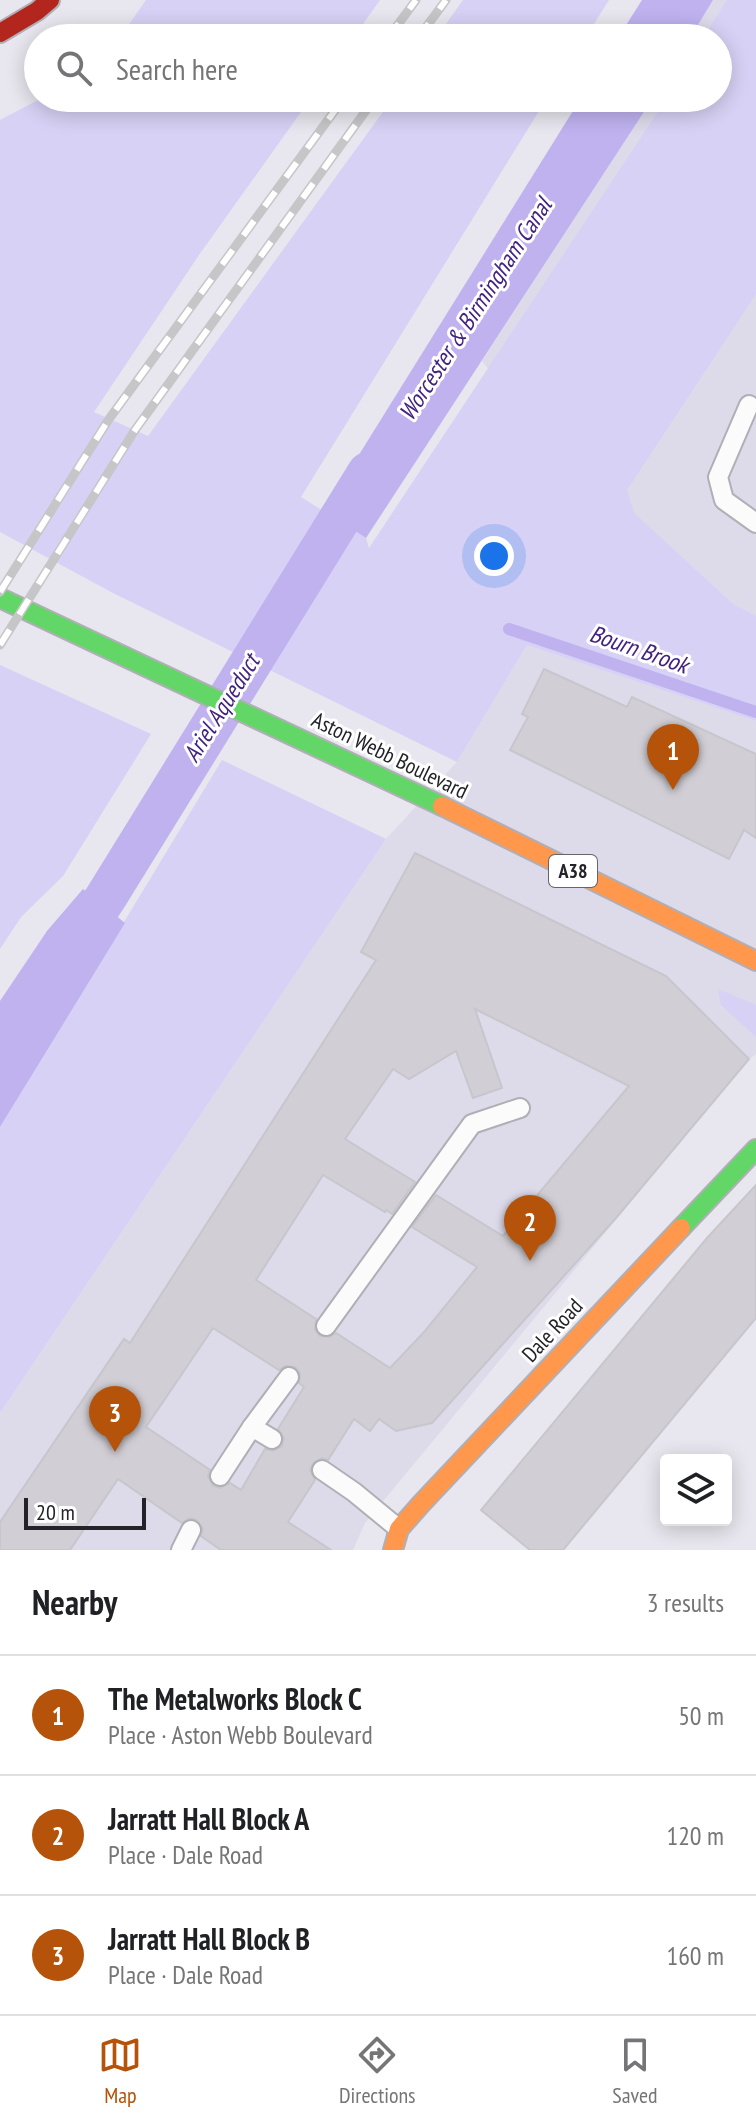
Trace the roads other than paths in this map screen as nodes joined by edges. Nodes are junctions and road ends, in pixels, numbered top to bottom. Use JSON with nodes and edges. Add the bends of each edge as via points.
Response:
{"nodes":[{"id":1,"x":50,"y":0,"type":"edge"},
{"id":2,"x":0,"y":33,"type":"edge"},
{"id":3,"x":749,"y":405,"type":"dead end"},
{"id":4,"x":756,"y":523,"type":"edge"},
{"id":5,"x":0,"y":598,"type":"edge"},
{"id":6,"x":756,"y":961,"type":"edge"},
{"id":7,"x":520,"y":1108,"type":"dead end"},
{"id":8,"x":756,"y":1149,"type":"edge"},
{"id":9,"x":326,"y":1326,"type":"dead end"},
{"id":10,"x":289,"y":1377,"type":"dead end"},
{"id":11,"x":252,"y":1427,"type":"junction"},
{"id":12,"x":272,"y":1439,"type":"dead end"},
{"id":13,"x":322,"y":1470,"type":"dead end"},
{"id":14,"x":220,"y":1476,"type":"dead end"},
{"id":15,"x":399,"y":1529,"type":"junction"},
{"id":16,"x":191,"y":1530,"type":"dead end"},
{"id":17,"x":181,"y":1550,"type":"edge"},
{"id":18,"x":393,"y":1550,"type":"edge"}],
"edges":[{"from":1,"to":2,"type":"main road"},
{"from":3,"to":4,"type":"lane","via":[[718,477],[724,500]]},
{"from":5,"to":6,"type":"main road","name":"Aston Webb Boulevard","number":"A38"},
{"from":7,"to":9,"type":"lane","via":[[472,1124]]},
{"from":8,"to":15,"type":"main road","name":"Dale Road"},
{"from":10,"to":11,"type":"lane"},
{"from":11,"to":12,"type":"lane"},
{"from":11,"to":14,"type":"lane"},
{"from":13,"to":15,"type":"lane"},
{"from":15,"to":18,"type":"main road","name":"Dale Road"},
{"from":16,"to":17,"type":"lane"}]}
